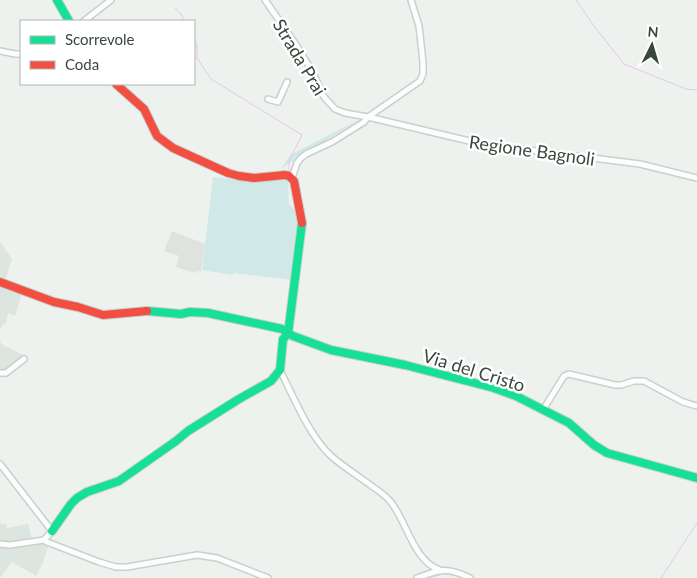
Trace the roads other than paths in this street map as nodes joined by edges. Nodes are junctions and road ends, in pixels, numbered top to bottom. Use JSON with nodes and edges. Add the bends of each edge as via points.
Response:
{"nodes":[{"id":1,"x":57,"y":0,"type":"edge"},
{"id":2,"x":111,"y":0,"type":"edge"},
{"id":3,"x":265,"y":0,"type":"edge"},
{"id":4,"x":411,"y":0,"type":"edge"},
{"id":5,"x":68,"y":20,"type":"edge"},
{"id":6,"x":85,"y":20,"type":"edge"},
{"id":7,"x":0,"y":51,"type":"edge"},
{"id":8,"x":20,"y":54,"type":"edge"},
{"id":9,"x":287,"y":82,"type":"dead end"},
{"id":10,"x":117,"y":85,"type":"edge"},
{"id":11,"x":268,"y":99,"type":"dead end"},
{"id":12,"x":368,"y":117,"type":"junction"},
{"id":13,"x":292,"y":178,"type":"junction"},
{"id":14,"x":697,"y":178,"type":"edge"},
{"id":15,"x":0,"y":282,"type":"edge"},
{"id":16,"x":288,"y":334,"type":"junction"},
{"id":17,"x":282,"y":353,"type":"junction"},
{"id":18,"x":24,"y":360,"type":"dead end"},
{"id":19,"x":280,"y":370,"type":"junction"},
{"id":20,"x":0,"y":372,"type":"edge"},
{"id":21,"x":266,"y":383,"type":"junction"},
{"id":22,"x":697,"y":406,"type":"edge"},
{"id":23,"x":544,"y":410,"type":"junction"},
{"id":24,"x":0,"y":464,"type":"edge"},
{"id":25,"x":697,"y":478,"type":"edge"},
{"id":26,"x":52,"y":531,"type":"junction"},
{"id":27,"x":44,"y":540,"type":"junction"},
{"id":28,"x":0,"y":544,"type":"edge"},
{"id":29,"x":440,"y":570,"type":"junction"},
{"id":30,"x":268,"y":578,"type":"edge"},
{"id":31,"x":417,"y":578,"type":"edge"},
{"id":32,"x":470,"y":578,"type":"edge"}],
"edges":[{"from":1,"to":5,"type":"street"},
{"from":2,"to":6,"type":"street"},
{"from":3,"to":12,"type":"street","name":"Strada Prai","via":[[298,46],[329,103],[345,113]]},
{"from":4,"to":12,"type":"street","via":[[419,26],[423,74],[420,81]]},
{"from":7,"to":8,"type":"street"},
{"from":9,"to":11,"type":"street","via":[[278,102]]},
{"from":10,"to":13,"type":"street","via":[[144,109],[157,136],[173,148],[239,176],[284,175]]},
{"from":12,"to":13,"type":"street","via":[[332,142],[301,158]]},
{"from":12,"to":14,"type":"street","name":"Regione Bagnoli","via":[[482,144],[640,164]]},
{"from":13,"to":16,"type":"street","via":[[302,225]]},
{"from":15,"to":16,"type":"street","name":"Via del Cristo","via":[[54,302],[103,315],[151,311],[208,313]]},
{"from":16,"to":17,"type":"street","via":[[283,339]]},
{"from":16,"to":23,"type":"street","name":"Via del Cristo","via":[[331,350],[494,388]]},
{"from":17,"to":19,"type":"street"},
{"from":17,"to":21,"type":"street","via":[[277,368]]},
{"from":18,"to":20,"type":"street","via":[[6,373]]},
{"from":19,"to":21,"type":"street"},
{"from":19,"to":29,"type":"street","via":[[322,446],[387,497],[420,553],[433,568]]},
{"from":21,"to":26,"type":"street","via":[[188,431],[120,481],[77,498]]},
{"from":22,"to":23,"type":"street","via":[[644,381],[615,385],[569,374],[564,376]]},
{"from":23,"to":25,"type":"street","name":"Via del Cristo","via":[[569,423],[607,453]]},
{"from":24,"to":26,"type":"street"},
{"from":26,"to":27,"type":"street"},
{"from":27,"to":28,"type":"street"},
{"from":27,"to":30,"type":"street","via":[[116,566],[197,555],[218,558]]},
{"from":29,"to":31,"type":"street"},
{"from":29,"to":32,"type":"street","via":[[450,570]]}]}
